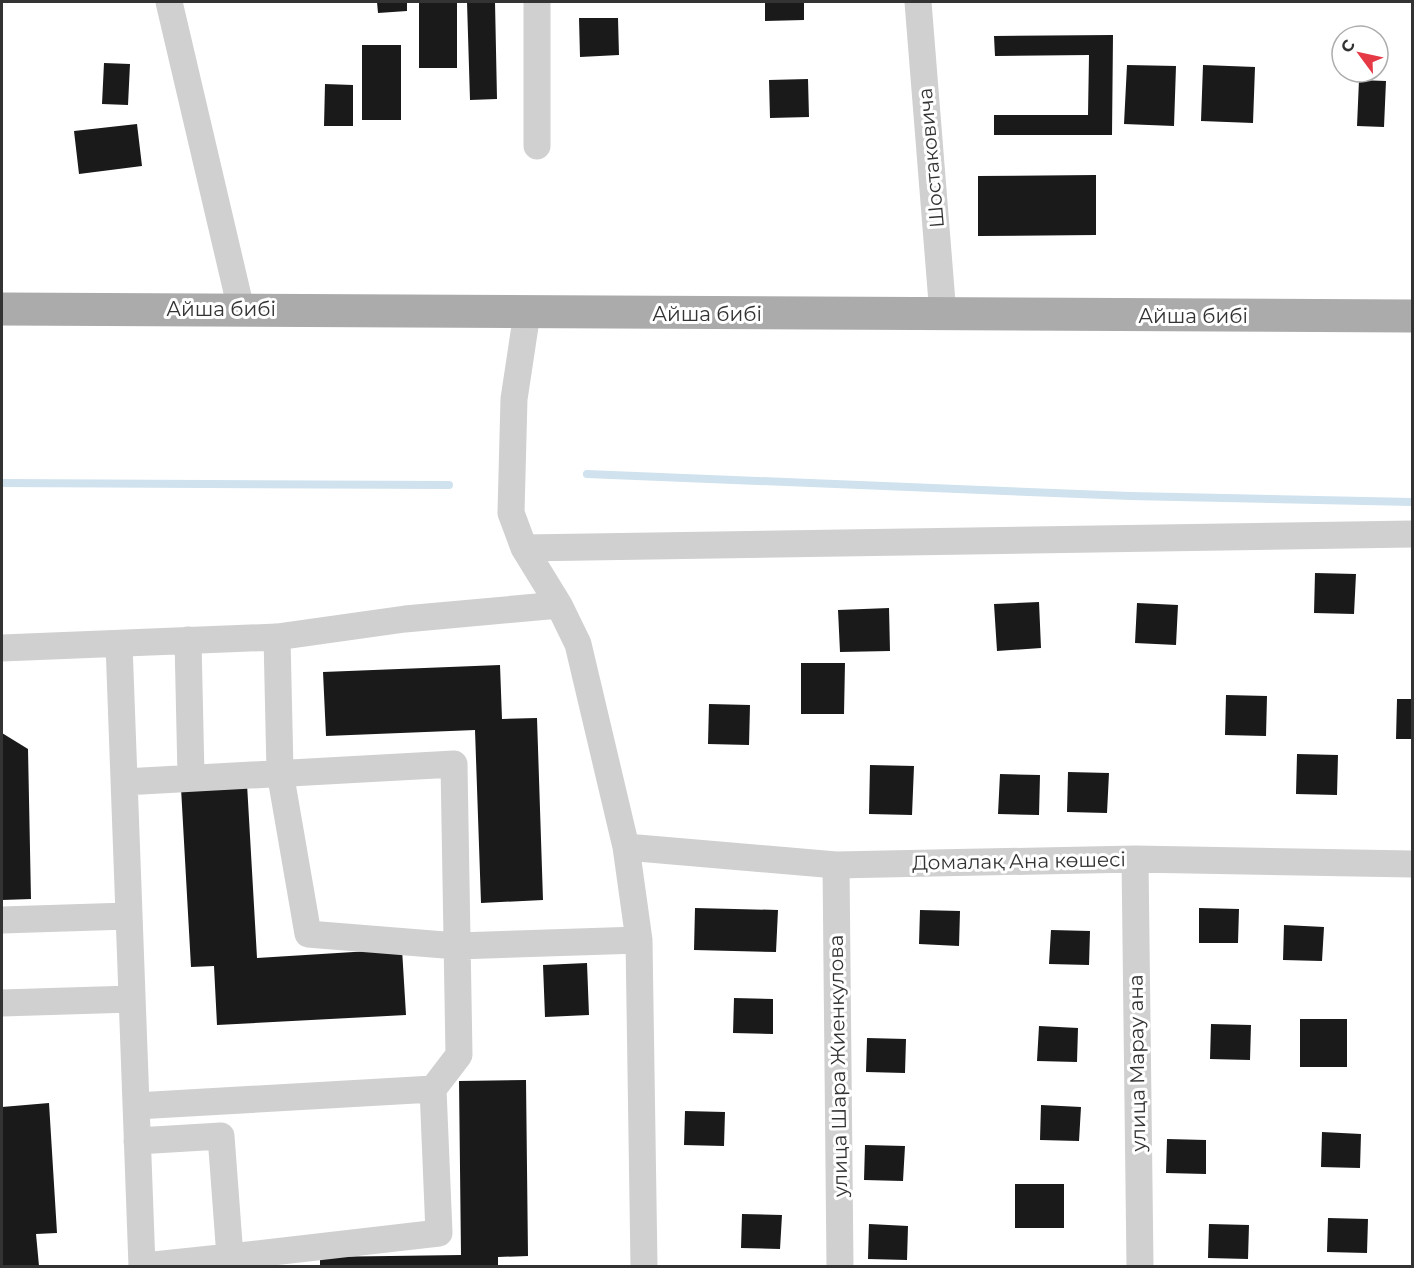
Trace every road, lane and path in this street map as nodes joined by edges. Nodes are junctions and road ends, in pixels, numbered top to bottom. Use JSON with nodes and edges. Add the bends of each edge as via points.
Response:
{"nodes":[{"id":1,"x":169,"y":2,"type":"edge"},
{"id":2,"x":537,"y":2,"type":"edge"},
{"id":3,"x":918,"y":2,"type":"edge"},
{"id":4,"x":537,"y":146,"type":"dead end"},
{"id":5,"x":2,"y":309,"type":"edge"},
{"id":6,"x":241,"y":309,"type":"junction"},
{"id":7,"x":527,"y":312,"type":"junction"},
{"id":8,"x":943,"y":315,"type":"junction"},
{"id":9,"x":1413,"y":316,"type":"edge"},
{"id":10,"x":1413,"y":534,"type":"edge"},
{"id":11,"x":524,"y":548,"type":"junction"},
{"id":12,"x":559,"y":605,"type":"junction"},
{"id":13,"x":277,"y":638,"type":"junction"},
{"id":14,"x":188,"y":640,"type":"junction"},
{"id":15,"x":119,"y":644,"type":"junction"},
{"id":16,"x":2,"y":648,"type":"edge"},
{"id":17,"x":280,"y":772,"type":"junction"},
{"id":18,"x":191,"y":776,"type":"junction"},
{"id":19,"x":124,"y":782,"type":"junction"},
{"id":20,"x":626,"y":847,"type":"junction"},
{"id":21,"x":1135,"y":859,"type":"junction"},
{"id":22,"x":1413,"y":864,"type":"edge"},
{"id":23,"x":836,"y":865,"type":"junction"},
{"id":24,"x":128,"y":916,"type":"junction"},
{"id":25,"x":2,"y":920,"type":"edge"},
{"id":26,"x":639,"y":940,"type":"junction"},
{"id":27,"x":457,"y":946,"type":"junction"},
{"id":28,"x":132,"y":999,"type":"junction"},
{"id":29,"x":2,"y":1003,"type":"edge"},
{"id":30,"x":433,"y":1089,"type":"junction"},
{"id":31,"x":136,"y":1106,"type":"junction"},
{"id":32,"x":137,"y":1141,"type":"junction"},
{"id":33,"x":230,"y":1257,"type":"junction"},
{"id":34,"x":143,"y":1266,"type":"edge"},
{"id":35,"x":644,"y":1266,"type":"edge"},
{"id":36,"x":840,"y":1266,"type":"edge"},
{"id":37,"x":1140,"y":1266,"type":"edge"}],
"edges":[{"from":1,"to":6,"type":"street"},
{"from":2,"to":4,"type":"street"},
{"from":3,"to":8,"type":"street","name":"Шостаковича"},
{"from":5,"to":6,"type":"main road","name":"Айша бибі"},
{"from":6,"to":7,"type":"main road","name":"Айша бибі"},
{"from":7,"to":8,"type":"main road","name":"Айша бибі"},
{"from":7,"to":11,"type":"street","via":[[514,399],[511,513]]},
{"from":8,"to":9,"type":"main road","name":"Айша бибі"},
{"from":10,"to":11,"type":"street"},
{"from":11,"to":12,"type":"street"},
{"from":12,"to":13,"type":"street","via":[[405,619]]},
{"from":12,"to":20,"type":"street","via":[[578,644]]},
{"from":13,"to":14,"type":"street"},
{"from":13,"to":17,"type":"street"},
{"from":14,"to":15,"type":"street"},
{"from":14,"to":18,"type":"street"},
{"from":15,"to":16,"type":"street"},
{"from":15,"to":19,"type":"street"},
{"from":17,"to":18,"type":"street"},
{"from":17,"to":27,"type":"street","via":[[308,934]]},
{"from":17,"to":27,"type":"street","via":[[454,764]]},
{"from":18,"to":19,"type":"street"},
{"from":19,"to":24,"type":"street"},
{"from":20,"to":23,"type":"street","name":"Домалақ Ана көшесі"},
{"from":20,"to":26,"type":"street"},
{"from":21,"to":22,"type":"street","name":"Домалақ Ана көшесі"},
{"from":21,"to":23,"type":"street","name":"Домалақ Ана көшесі"},
{"from":21,"to":37,"type":"street","name":"улица Марау ана"},
{"from":23,"to":36,"type":"street","name":"улица Шара Жиенкулова"},
{"from":24,"to":25,"type":"street"},
{"from":24,"to":28,"type":"street"},
{"from":26,"to":27,"type":"street"},
{"from":26,"to":35,"type":"street"},
{"from":27,"to":30,"type":"street","via":[[459,1055]]},
{"from":28,"to":29,"type":"street"},
{"from":28,"to":31,"type":"street"},
{"from":30,"to":31,"type":"street"},
{"from":30,"to":33,"type":"street","via":[[439,1233]]},
{"from":31,"to":32,"type":"street"},
{"from":32,"to":33,"type":"street","via":[[221,1136]]},
{"from":32,"to":34,"type":"street"},
{"from":33,"to":34,"type":"street"}]}
